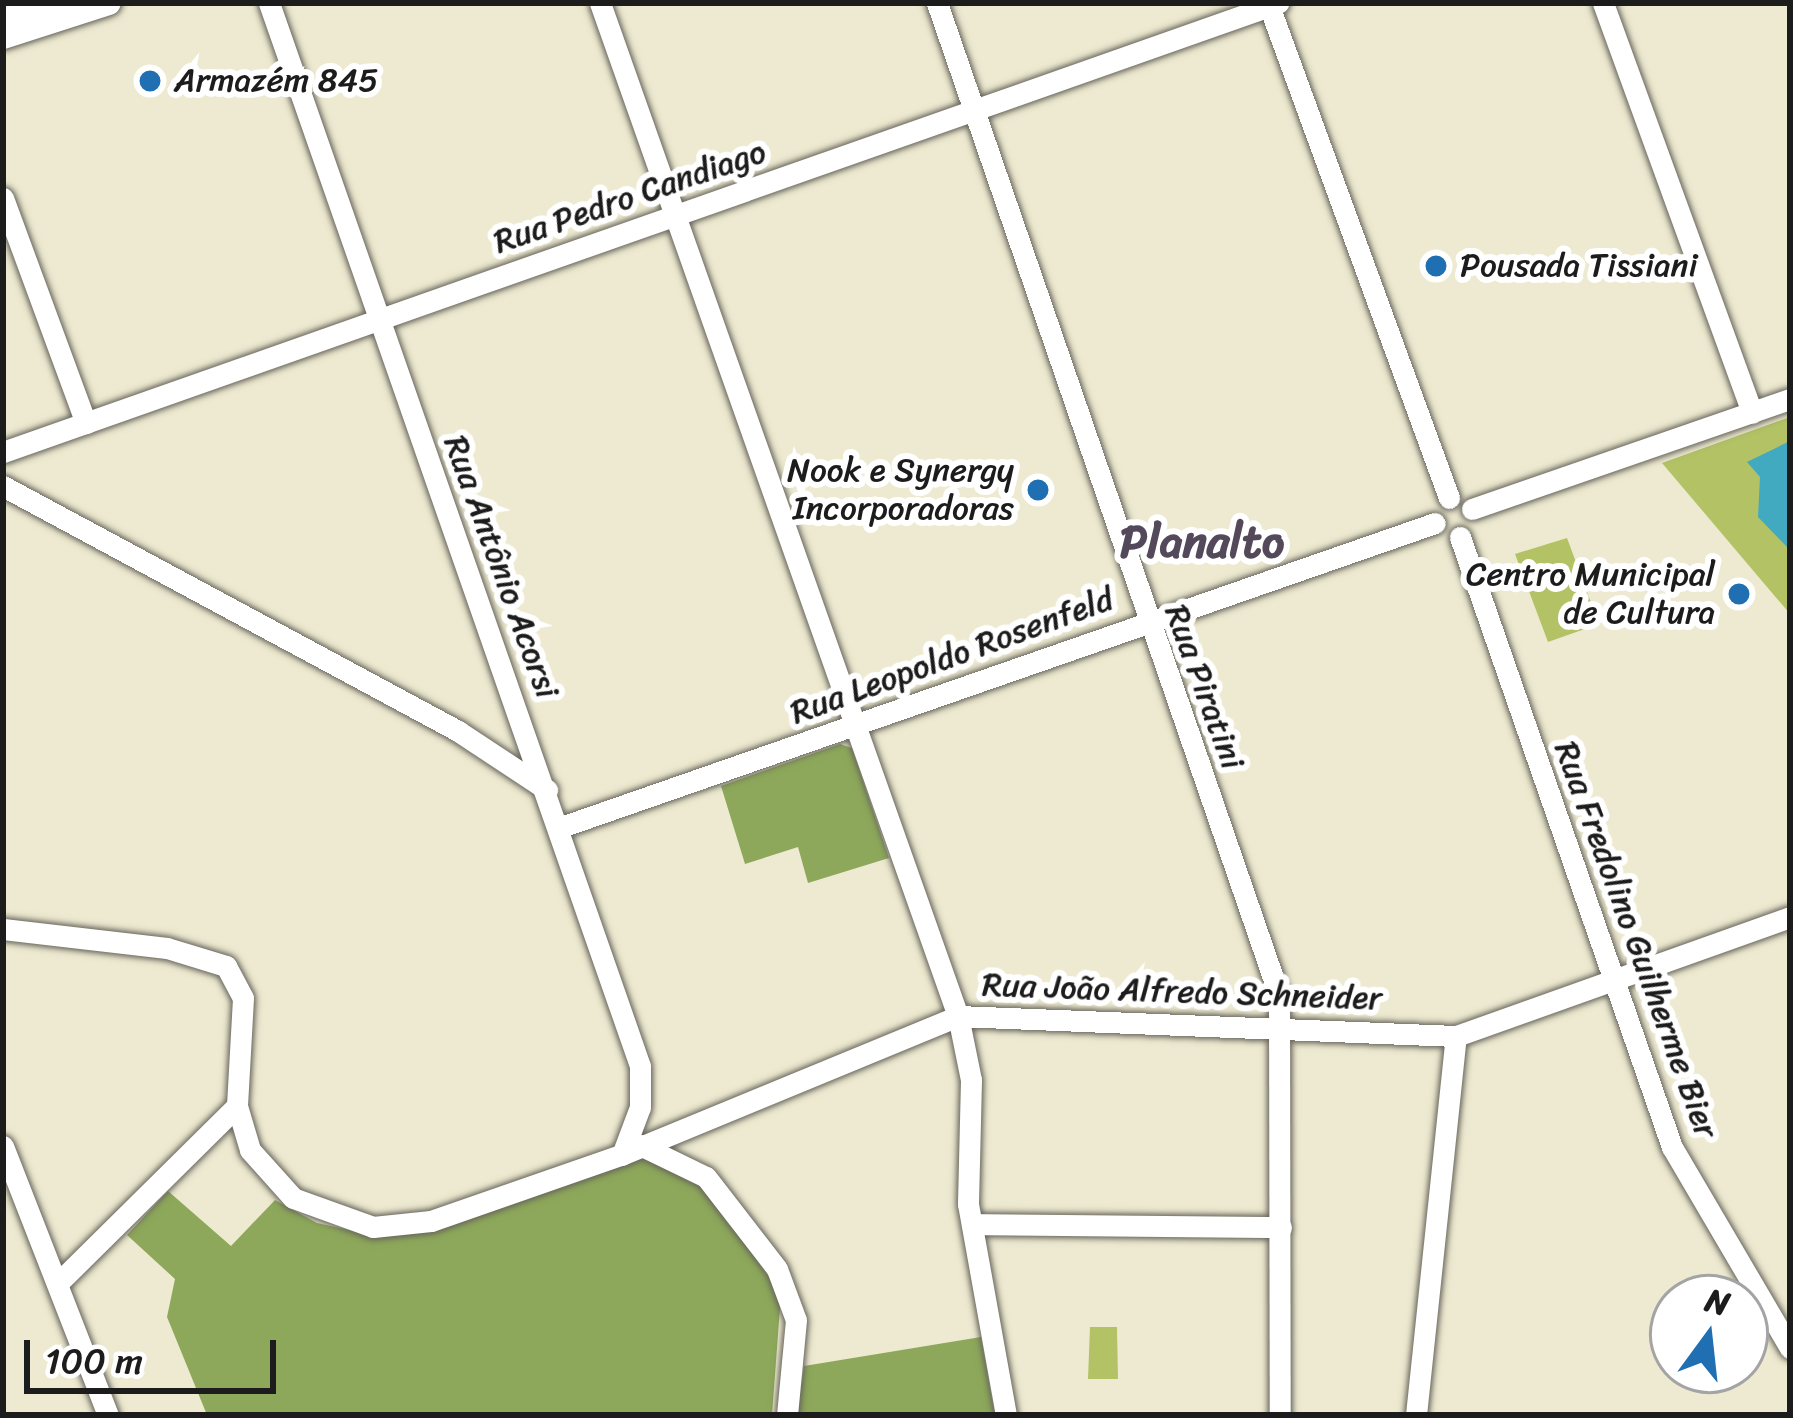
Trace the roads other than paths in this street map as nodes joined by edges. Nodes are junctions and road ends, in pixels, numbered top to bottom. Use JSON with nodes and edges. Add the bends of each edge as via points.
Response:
{"nodes":[{"id":1,"x":54,"y":3,"type":"edge"},
{"id":2,"x":109,"y":3,"type":"edge"},
{"id":3,"x":269,"y":3,"type":"edge"},
{"id":4,"x":600,"y":3,"type":"edge"},
{"id":5,"x":937,"y":3,"type":"edge"},
{"id":6,"x":1603,"y":3,"type":"edge"},
{"id":7,"x":1272,"y":4,"type":"edge"},
{"id":8,"x":3,"y":20,"type":"edge"},
{"id":9,"x":3,"y":38,"type":"edge"},
{"id":10,"x":974,"y":110,"type":"junction"},
{"id":11,"x":3,"y":198,"type":"edge"},
{"id":12,"x":674,"y":218,"type":"junction"},
{"id":13,"x":376,"y":320,"type":"junction"},
{"id":14,"x":1790,"y":399,"type":"edge"},
{"id":15,"x":1752,"y":413,"type":"junction"},
{"id":16,"x":86,"y":423,"type":"junction"},
{"id":17,"x":3,"y":452,"type":"edge"},
{"id":18,"x":3,"y":486,"type":"edge"},
{"id":19,"x":1449,"y":498,"type":"junction"},
{"id":20,"x":1472,"y":509,"type":"junction"},
{"id":21,"x":1435,"y":523,"type":"junction"},
{"id":22,"x":1460,"y":537,"type":"junction"},
{"id":23,"x":1144,"y":622,"type":"junction"},
{"id":24,"x":862,"y":726,"type":"junction"},
{"id":25,"x":547,"y":790,"type":"junction"},
{"id":26,"x":561,"y":827,"type":"junction"},
{"id":27,"x":1790,"y":916,"type":"edge"},
{"id":28,"x":3,"y":928,"type":"edge"},
{"id":29,"x":1614,"y":983,"type":"junction"},
{"id":30,"x":958,"y":1016,"type":"junction"},
{"id":31,"x":1284,"y":1026,"type":"junction"},
{"id":32,"x":1456,"y":1036,"type":"junction"},
{"id":33,"x":237,"y":1106,"type":"junction"},
{"id":34,"x":3,"y":1146,"type":"edge"},
{"id":35,"x":631,"y":1150,"type":"junction"},
{"id":36,"x":972,"y":1224,"type":"junction"},
{"id":37,"x":1281,"y":1227,"type":"junction"},
{"id":38,"x":58,"y":1282,"type":"junction"},
{"id":39,"x":1790,"y":1348,"type":"edge"},
{"id":40,"x":108,"y":1415,"type":"edge"},
{"id":41,"x":787,"y":1415,"type":"edge"},
{"id":42,"x":1006,"y":1415,"type":"edge"},
{"id":43,"x":1280,"y":1415,"type":"edge"},
{"id":44,"x":1416,"y":1415,"type":"edge"}],
"edges":[{"from":1,"to":8,"type":"main road"},
{"from":2,"to":9,"type":"main road"},
{"from":3,"to":13,"type":"street","name":"Rua Antônio Acorsi"},
{"from":4,"to":12,"type":"street"},
{"from":5,"to":10,"type":"street","name":"Rua Piratini"},
{"from":6,"to":15,"type":"street"},
{"from":7,"to":10,"type":"street","name":"Rua Pedro Candiago"},
{"from":7,"to":19,"type":"street"},
{"from":10,"to":12,"type":"street","name":"Rua Pedro Candiago"},
{"from":10,"to":23,"type":"street","name":"Rua Piratini"},
{"from":11,"to":16,"type":"street"},
{"from":12,"to":13,"type":"street","name":"Rua Pedro Candiago"},
{"from":12,"to":24,"type":"street"},
{"from":13,"to":16,"type":"street","name":"Rua Pedro Candiago"},
{"from":13,"to":25,"type":"street","name":"Rua Antônio Acorsi"},
{"from":14,"to":15,"type":"street"},
{"from":15,"to":20,"type":"street"},
{"from":16,"to":17,"type":"street","name":"Rua Pedro Candiago"},
{"from":18,"to":25,"type":"street","via":[[458,730]]},
{"from":19,"to":20,"type":"street"},
{"from":19,"to":21,"type":"street"},
{"from":20,"to":22,"type":"street","via":[[1471,529]]},
{"from":21,"to":22,"type":"street"},
{"from":21,"to":23,"type":"street","name":"Rua Leopoldo Rosenfeld"},
{"from":22,"to":29,"type":"street","name":"Rua Fredolino Guilherme Bier"},
{"from":23,"to":24,"type":"street","name":"Rua Leopoldo Rosenfeld"},
{"from":23,"to":31,"type":"street","name":"Rua Piratini","via":[[1240,880]]},
{"from":24,"to":26,"type":"street","name":"Rua Leopoldo Rosenfeld"},
{"from":24,"to":30,"type":"street"},
{"from":25,"to":26,"type":"street","name":"Rua Antônio Acorsi"},
{"from":26,"to":35,"type":"street","name":"Rua Antônio Acorsi","via":[[640,1066]]},
{"from":27,"to":29,"type":"street","name":"Rua João Alfredo Schneider"},
{"from":28,"to":33,"type":"street","via":[[167,948],[226,966],[243,998]]},
{"from":29,"to":32,"type":"street","name":"Rua João Alfredo Schneider"},
{"from":29,"to":39,"type":"street","name":"Rua Fredolino Guilherme Bier","via":[[1672,1148]]},
{"from":30,"to":31,"type":"street","name":"Rua João Alfredo Schneider"},
{"from":30,"to":35,"type":"street","name":"Rua João Alfredo Schneider"},
{"from":30,"to":36,"type":"street","via":[[971,1080]]},
{"from":31,"to":32,"type":"street","name":"Rua João Alfredo Schneider"},
{"from":31,"to":37,"type":"street","name":"Rua Piratini"},
{"from":32,"to":44,"type":"street"},
{"from":33,"to":35,"type":"street","name":"Rua João Alfredo Schneider","via":[[250,1150],[274,1181],[315,1212],[373,1227],[431,1221]]},
{"from":33,"to":38,"type":"street"},
{"from":34,"to":38,"type":"street"},
{"from":35,"to":41,"type":"street","via":[[689,1166],[725,1194],[784,1281],[796,1320]]},
{"from":36,"to":37,"type":"street"},
{"from":36,"to":42,"type":"street"},
{"from":37,"to":43,"type":"street","name":"Rua Piratini"},
{"from":38,"to":40,"type":"street"}]}
